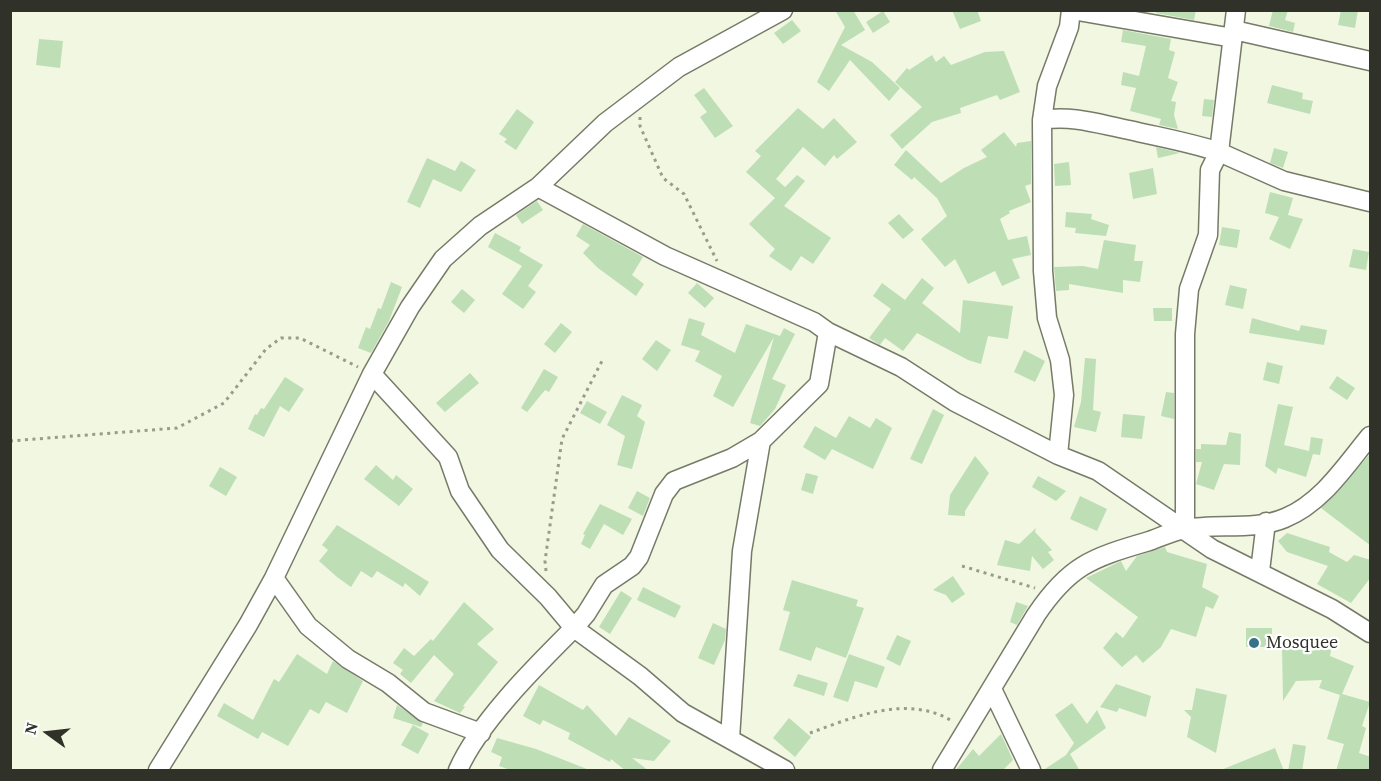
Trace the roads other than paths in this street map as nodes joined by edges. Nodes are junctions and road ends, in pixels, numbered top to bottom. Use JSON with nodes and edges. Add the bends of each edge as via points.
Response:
{"nodes":[{"id":1,"x":783,"y":10,"type":"edge"},
{"id":2,"x":1072,"y":10,"type":"edge"},
{"id":3,"x":1236,"y":10,"type":"edge"},
{"id":4,"x":1234,"y":34,"type":"junction"},
{"id":5,"x":1371,"y":61,"type":"edge"},
{"id":6,"x":1042,"y":120,"type":"junction"},
{"id":7,"x":1219,"y":152,"type":"junction"},
{"id":8,"x":538,"y":187,"type":"junction"},
{"id":9,"x":1371,"y":202,"type":"edge"},
{"id":10,"x":828,"y":332,"type":"junction"},
{"id":11,"x":372,"y":374,"type":"junction"},
{"id":12,"x":1371,"y":436,"type":"edge"},
{"id":13,"x":761,"y":441,"type":"junction"},
{"id":14,"x":1058,"y":455,"type":"junction"},
{"id":15,"x":1266,"y":522,"type":"junction"},
{"id":16,"x":1185,"y":529,"type":"junction"},
{"id":17,"x":1260,"y":572,"type":"junction"},
{"id":18,"x":274,"y":578,"type":"junction"},
{"id":19,"x":574,"y":628,"type":"junction"},
{"id":20,"x":1371,"y":633,"type":"edge"},
{"id":21,"x":992,"y":688,"type":"junction"},
{"id":22,"x":481,"y":733,"type":"junction"},
{"id":23,"x":730,"y":739,"type":"junction"},
{"id":24,"x":158,"y":771,"type":"edge"},
{"id":25,"x":458,"y":771,"type":"edge"},
{"id":26,"x":785,"y":771,"type":"edge"},
{"id":27,"x":942,"y":771,"type":"edge"},
{"id":28,"x":1031,"y":771,"type":"edge"}],
"edges":[{"from":1,"to":8,"type":"street","via":[[679,67],[604,123]]},
{"from":2,"to":4,"type":"street"},
{"from":2,"to":6,"type":"street","via":[[1047,86]]},
{"from":3,"to":4,"type":"street"},
{"from":4,"to":5,"type":"street"},
{"from":4,"to":7,"type":"street"},
{"from":6,"to":7,"type":"street","via":[[1063,117],[1092,121]]},
{"from":6,"to":14,"type":"street","via":[[1044,282],[1047,318],[1060,360],[1064,395]]},
{"from":7,"to":9,"type":"street","via":[[1284,181]]},
{"from":7,"to":16,"type":"street","via":[[1210,170],[1208,235],[1190,289],[1185,334]]},
{"from":8,"to":10,"type":"street","via":[[665,256],[814,322]]},
{"from":8,"to":11,"type":"street","via":[[480,226],[443,259]]},
{"from":10,"to":13,"type":"street","via":[[819,384]]},
{"from":10,"to":14,"type":"street","via":[[901,367],[955,402]]},
{"from":11,"to":18,"type":"street"},
{"from":11,"to":19,"type":"street","via":[[448,457],[460,491],[500,550]]},
{"from":12,"to":15,"type":"street","via":[[1328,487],[1302,509],[1284,519]]},
{"from":13,"to":19,"type":"street","via":[[732,458],[674,481],[664,494],[639,557],[604,585]]},
{"from":13,"to":23,"type":"street","via":[[742,551]]},
{"from":14,"to":16,"type":"street","via":[[1098,471]]},
{"from":15,"to":16,"type":"street"},
{"from":15,"to":17,"type":"street"},
{"from":16,"to":17,"type":"street","via":[[1212,549]]},
{"from":16,"to":21,"type":"street","via":[[1101,555],[1076,568],[1051,593]]},
{"from":17,"to":20,"type":"street"},
{"from":18,"to":22,"type":"street","via":[[308,626],[348,659],[388,683],[424,712]]},
{"from":18,"to":24,"type":"street"},
{"from":19,"to":22,"type":"street"},
{"from":19,"to":23,"type":"street","via":[[683,713]]},
{"from":21,"to":27,"type":"street"},
{"from":21,"to":28,"type":"street"},
{"from":22,"to":25,"type":"street"},
{"from":23,"to":26,"type":"street"}]}
